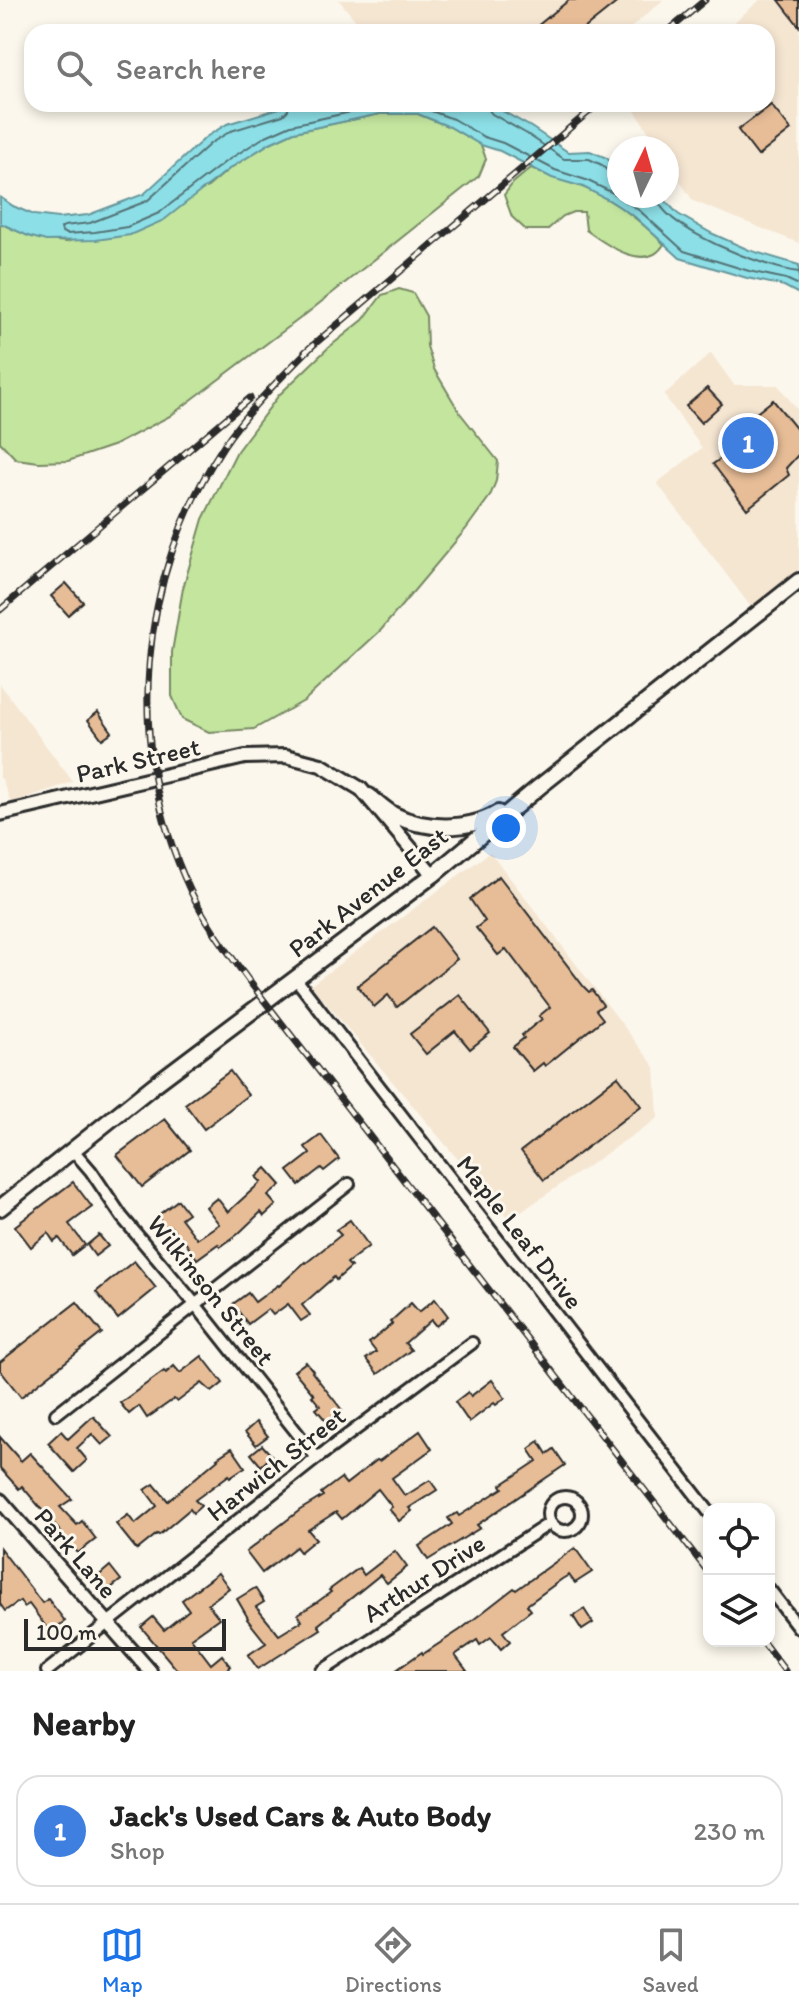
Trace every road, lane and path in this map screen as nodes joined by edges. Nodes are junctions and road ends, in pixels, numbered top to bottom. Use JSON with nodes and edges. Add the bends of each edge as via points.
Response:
{"nodes":[{"id":1,"x":799,"y":581,"type":"edge"},
{"id":2,"x":539,"y":787,"type":"junction"},
{"id":3,"x":369,"y":796,"type":"junction"},
{"id":4,"x":0,"y":814,"type":"edge"},
{"id":5,"x":433,"y":875,"type":"junction"},
{"id":6,"x":296,"y":979,"type":"junction"},
{"id":7,"x":72,"y":1149,"type":"junction"},
{"id":8,"x":349,"y":1184,"type":"dead end"},
{"id":9,"x":0,"y":1208,"type":"edge"},
{"id":10,"x":195,"y":1304,"type":"junction"},
{"id":11,"x":472,"y":1343,"type":"dead end"},
{"id":12,"x":56,"y":1414,"type":"dead end"},
{"id":13,"x":317,"y":1458,"type":"junction"},
{"id":14,"x":0,"y":1500,"type":"edge"},
{"id":15,"x":703,"y":1504,"type":"edge"},
{"id":16,"x":550,"y":1523,"type":"dead end"},
{"id":17,"x":775,"y":1597,"type":"edge"},
{"id":18,"x":108,"y":1623,"type":"junction"},
{"id":19,"x":799,"y":1628,"type":"edge"},
{"id":20,"x":47,"y":1671,"type":"edge"},
{"id":21,"x":150,"y":1671,"type":"edge"},
{"id":22,"x":322,"y":1671,"type":"edge"}],
"edges":[{"from":1,"to":2,"type":"main road","name":"Park Avenue East"},
{"from":2,"to":3,"type":"main road","via":[[487,819],[453,826],[407,819]]},
{"from":2,"to":5,"type":"main road","name":"Park Avenue East"},
{"from":3,"to":4,"type":"street","name":"Park Street","via":[[306,759],[245,757]]},
{"from":3,"to":5,"type":"street","name":"Park Street"},
{"from":5,"to":6,"type":"main road","name":"Park Avenue East"},
{"from":6,"to":7,"type":"main road","name":"Park Avenue East"},
{"from":6,"to":15,"type":"street","name":"Maple Leaf Drive"},
{"from":7,"to":9,"type":"main road","name":"Park Avenue East"},
{"from":7,"to":10,"type":"street","name":"Wilkinson Street"},
{"from":8,"to":10,"type":"street"},
{"from":10,"to":12,"type":"street"},
{"from":10,"to":13,"type":"street","name":"Wilkinson Street"},
{"from":11,"to":13,"type":"street","name":"Harwich Street"},
{"from":13,"to":18,"type":"street","name":"Harwich Street"},
{"from":14,"to":18,"type":"street","name":"Park Lane"},
{"from":16,"to":22,"type":"street","name":"Arthur Drive"},
{"from":17,"to":19,"type":"street"},
{"from":18,"to":20,"type":"street","name":"Harwich Street"},
{"from":18,"to":21,"type":"street","name":"Park Lane"}]}
